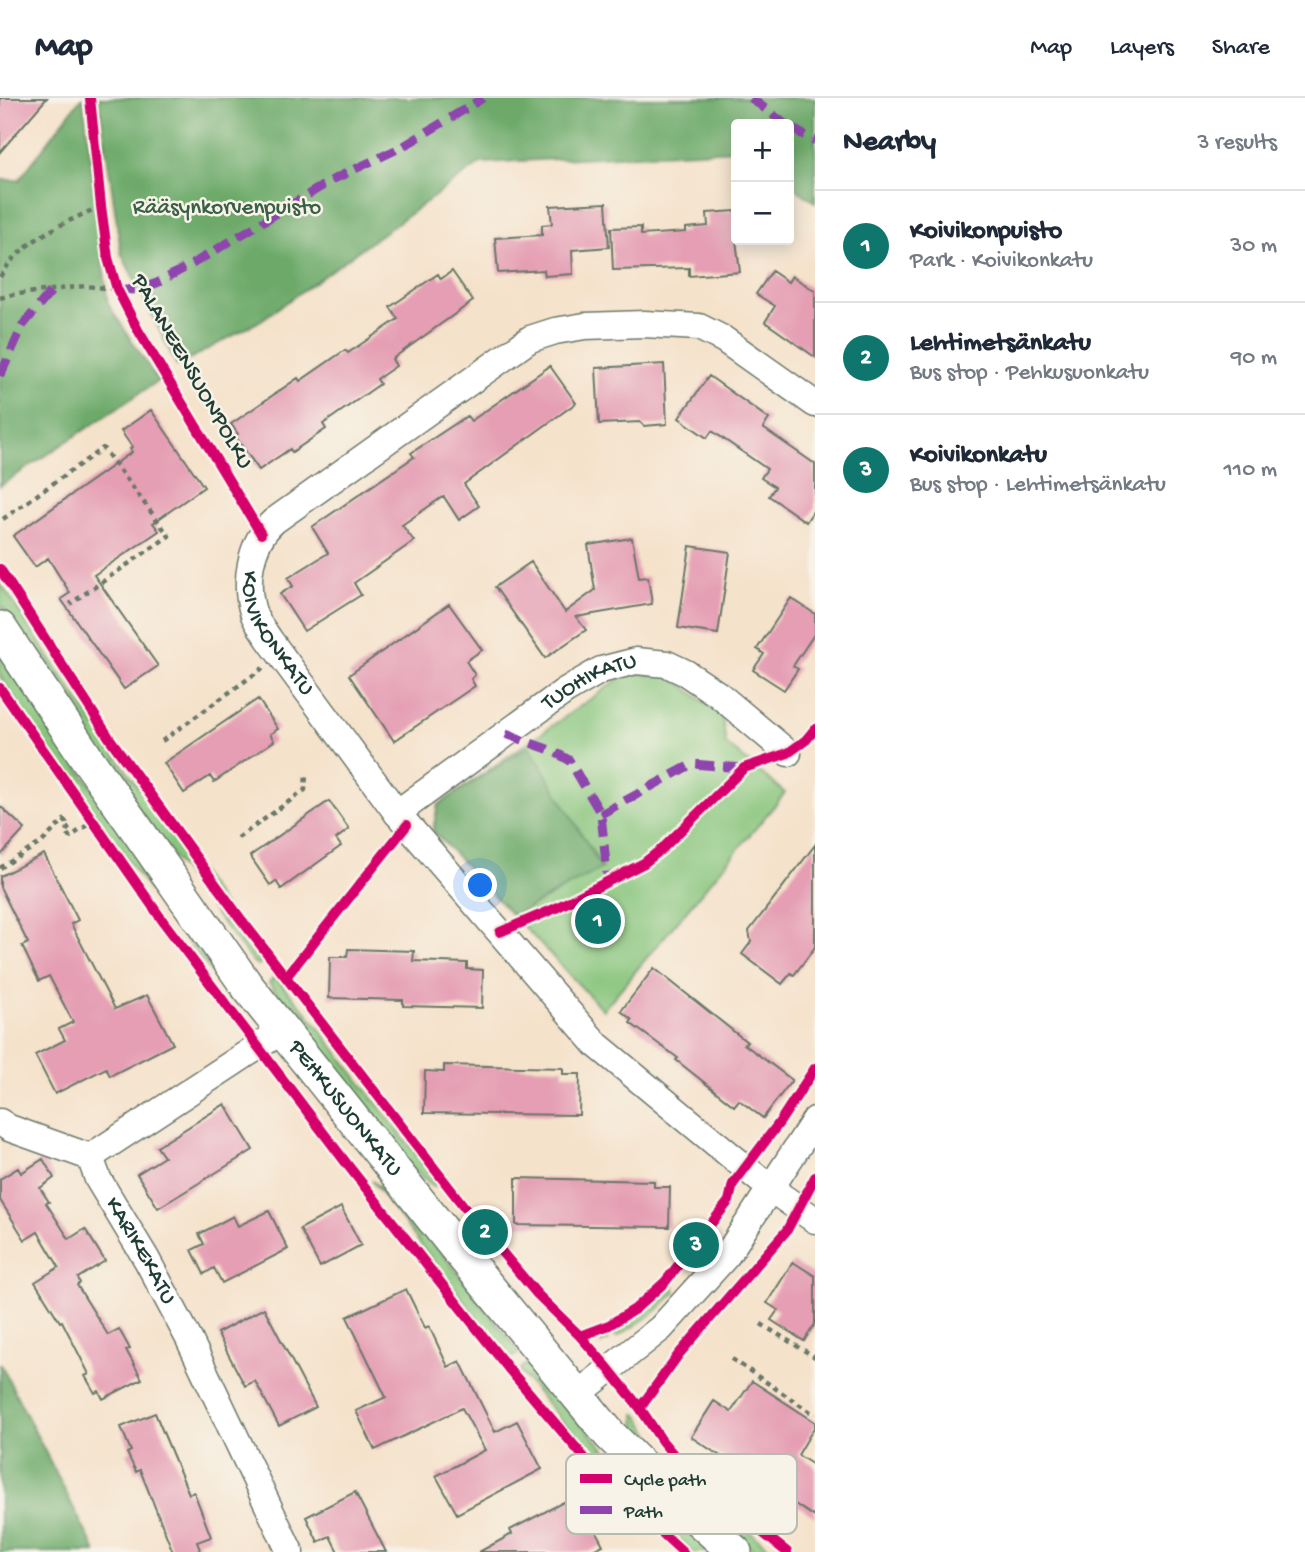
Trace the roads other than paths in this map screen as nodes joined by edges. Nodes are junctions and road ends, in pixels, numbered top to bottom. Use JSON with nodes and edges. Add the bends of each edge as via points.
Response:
{"nodes":[{"id":1,"x":815,"y":404,"type":"edge"},
{"id":2,"x":0,"y":628,"type":"edge"},
{"id":3,"x":788,"y":753,"type":"dead end"},
{"id":4,"x":397,"y":813,"type":"junction"},
{"id":5,"x":283,"y":1030,"type":"junction"},
{"id":6,"x":815,"y":1120,"type":"edge"},
{"id":7,"x":0,"y":1122,"type":"edge"},
{"id":8,"x":90,"y":1157,"type":"junction"},
{"id":9,"x":771,"y":1189,"type":"junction"},
{"id":10,"x":815,"y":1220,"type":"edge"},
{"id":11,"x":577,"y":1395,"type":"junction"},
{"id":12,"x":628,"y":1454,"type":"edge"},
{"id":13,"x":715,"y":1534,"type":"edge"},
{"id":14,"x":290,"y":1552,"type":"edge"},
{"id":15,"x":735,"y":1552,"type":"edge"}],
"edges":[{"from":1,"to":4,"type":"street","name":"KOIVIKONKATU","via":[[699,327],[585,326],[555,331],[530,339],[274,521],[261,534],[251,570],[250,600],[255,617]]},
{"from":2,"to":5,"type":"main road","name":"PEHKUSUONKATU","via":[[88,760]]},
{"from":3,"to":4,"type":"street","name":"TUOHIKATU","via":[[719,695],[686,674],[667,664],[636,661],[601,670],[565,691]]},
{"from":4,"to":9,"type":"street","name":"KOIVIKONKATU","via":[[597,1045]]},
{"from":5,"to":8,"type":"street"},
{"from":5,"to":11,"type":"main road","name":"PEHKUSUONKATU"},
{"from":6,"to":9,"type":"street"},
{"from":7,"to":8,"type":"street"},
{"from":8,"to":14,"type":"street","name":"KARIKEKATU","via":[[189,1339]]},
{"from":9,"to":10,"type":"street","name":"KOIVIKONKATU"},
{"from":9,"to":11,"type":"street","via":[[727,1255],[681,1308]]},
{"from":11,"to":12,"type":"main road","name":"PEHKUSUONKATU"},
{"from":13,"to":15,"type":"main road","name":"PEHKUSUONKATU"}]}
